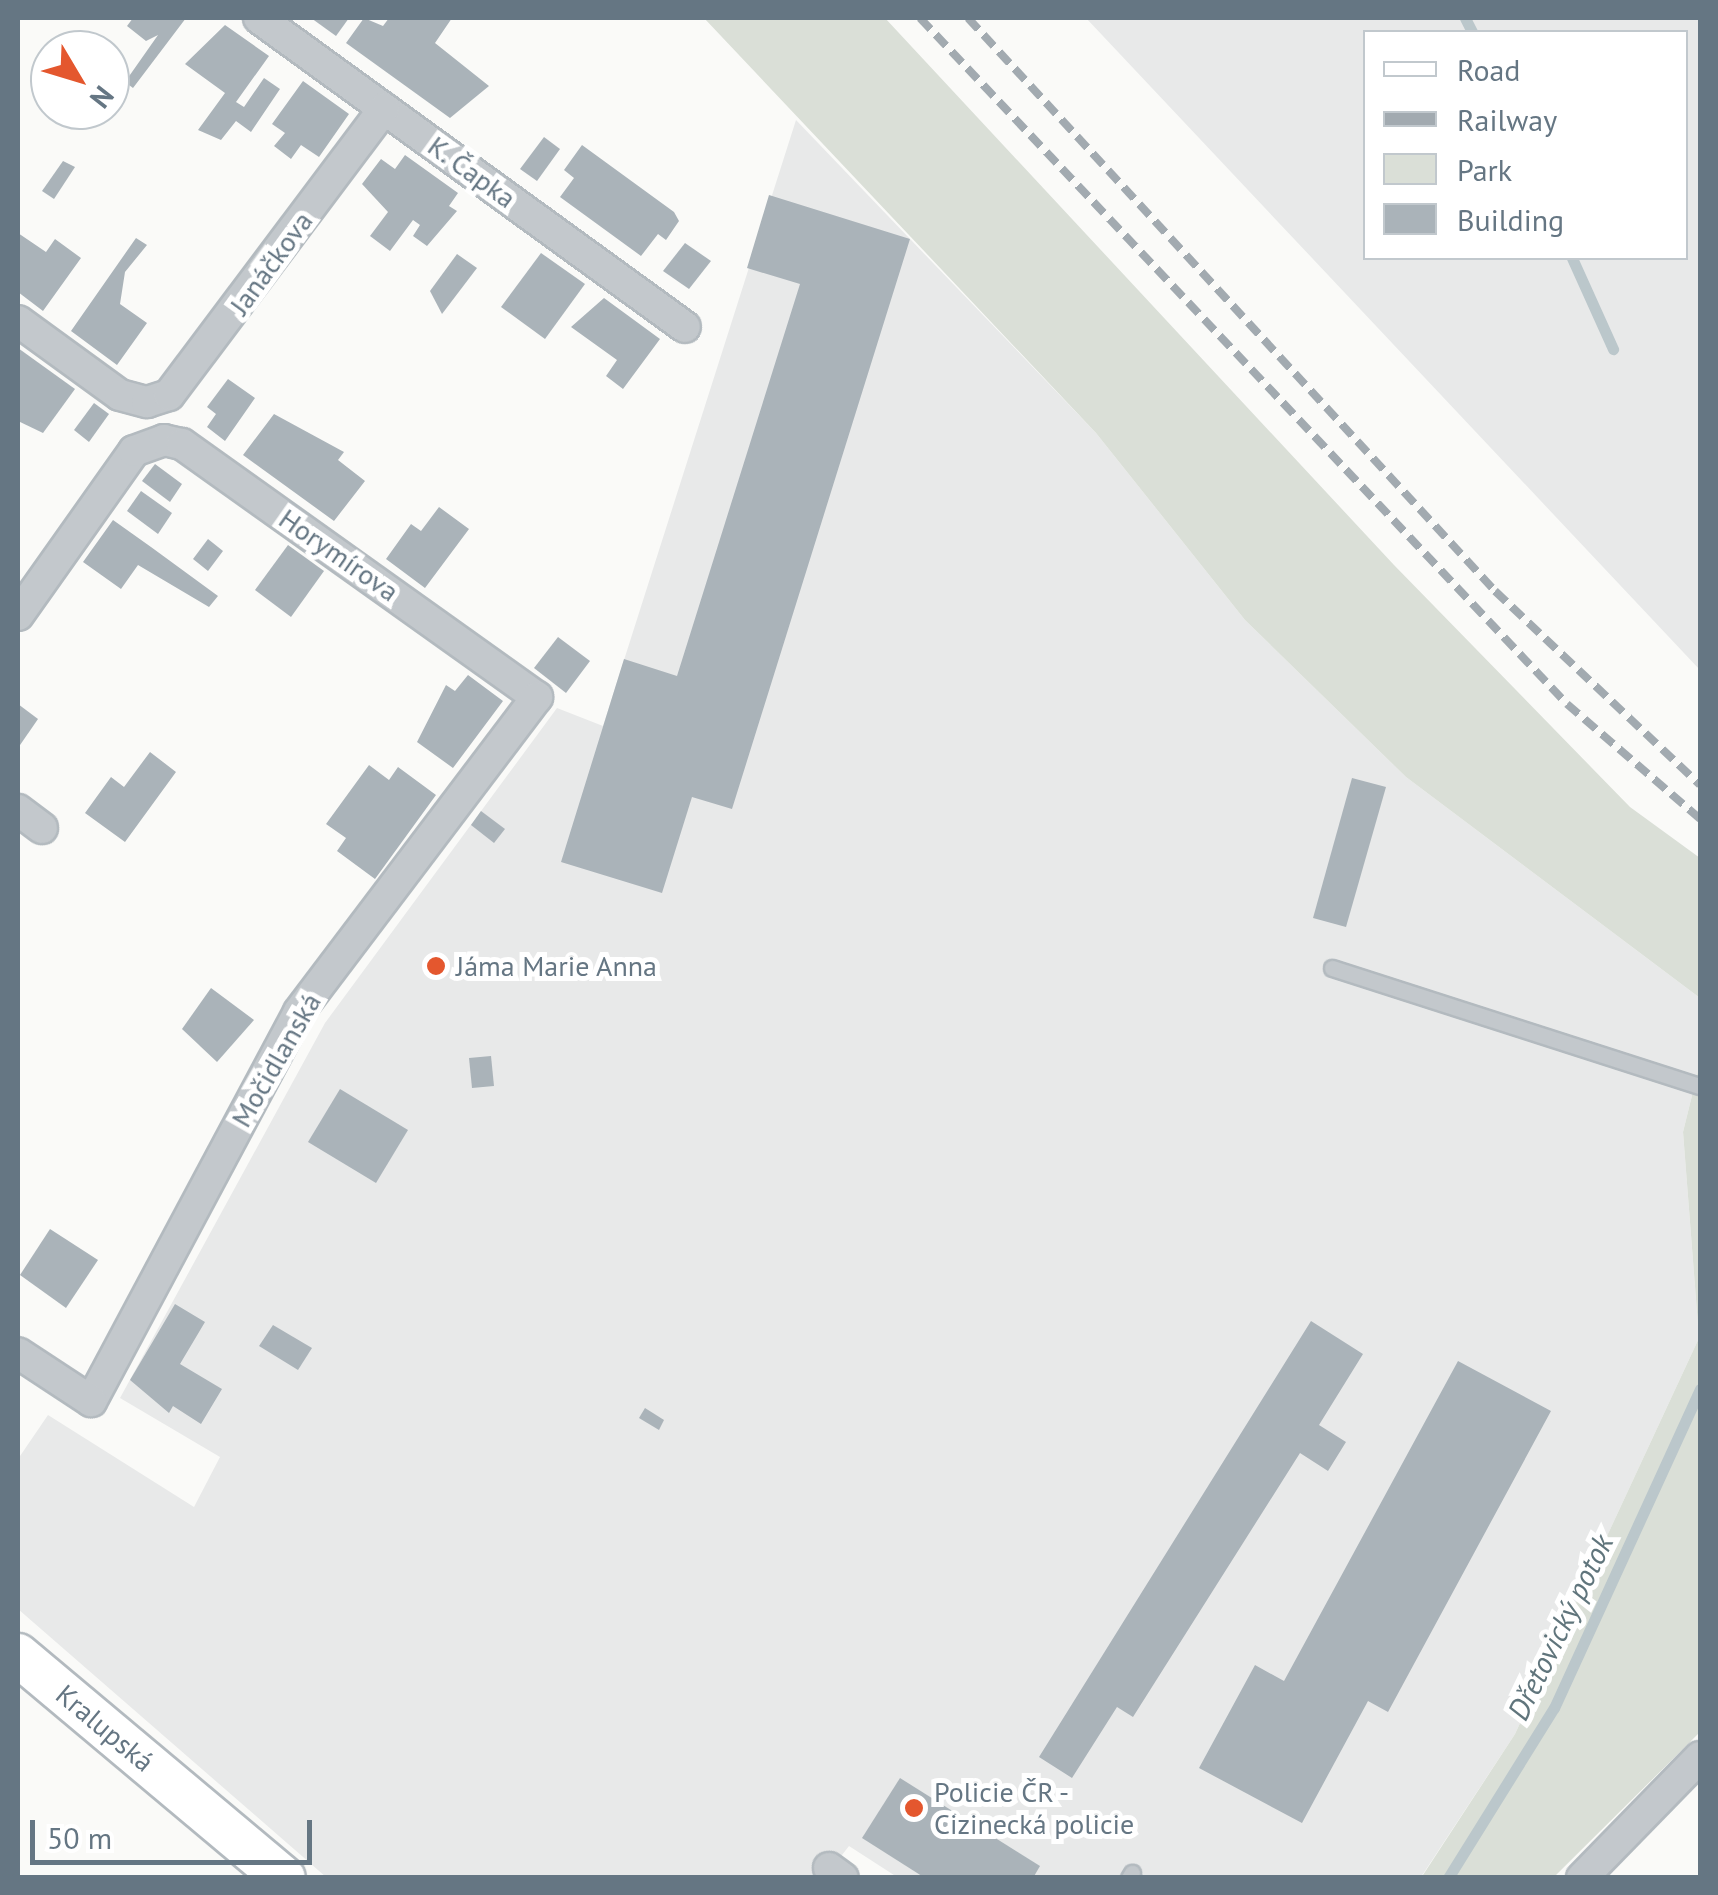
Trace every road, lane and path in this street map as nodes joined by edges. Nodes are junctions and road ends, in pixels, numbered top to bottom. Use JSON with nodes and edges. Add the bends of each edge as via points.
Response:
{"nodes":[{"id":1,"x":259,"y":18,"type":"edge"},
{"id":2,"x":384,"y":109,"type":"junction"},
{"id":3,"x":18,"y":320,"type":"edge"},
{"id":4,"x":685,"y":327,"type":"dead end"},
{"id":5,"x":18,"y":615,"type":"edge"},
{"id":6,"x":537,"y":697,"type":"joint"},
{"id":7,"x":1332,"y":968,"type":"dead end"},
{"id":8,"x":1700,"y":1086,"type":"edge"},
{"id":9,"x":18,"y":1353,"type":"edge"},
{"id":10,"x":18,"y":1656,"type":"edge"},
{"id":11,"x":1700,"y":1756,"type":"edge"},
{"id":12,"x":284,"y":1878,"type":"edge"},
{"id":13,"x":1582,"y":1878,"type":"edge"}],
"edges":[{"from":1,"to":2,"type":"street","name":"K. Čapka"},
{"from":2,"to":3,"type":"street","name":"Janáčkova","via":[[183,383],[147,402],[120,395]]},
{"from":2,"to":4,"type":"street","name":"K. Čapka"},
{"from":5,"to":6,"type":"street","name":"Horymírova","via":[[134,451],[182,444]]},
{"from":6,"to":9,"type":"street","name":"Močidlanská","via":[[299,1012],[92,1401]]},
{"from":7,"to":8,"type":"lane"},
{"from":10,"to":12,"type":"main road","name":"Kralupská"},
{"from":11,"to":13,"type":"street"}]}
